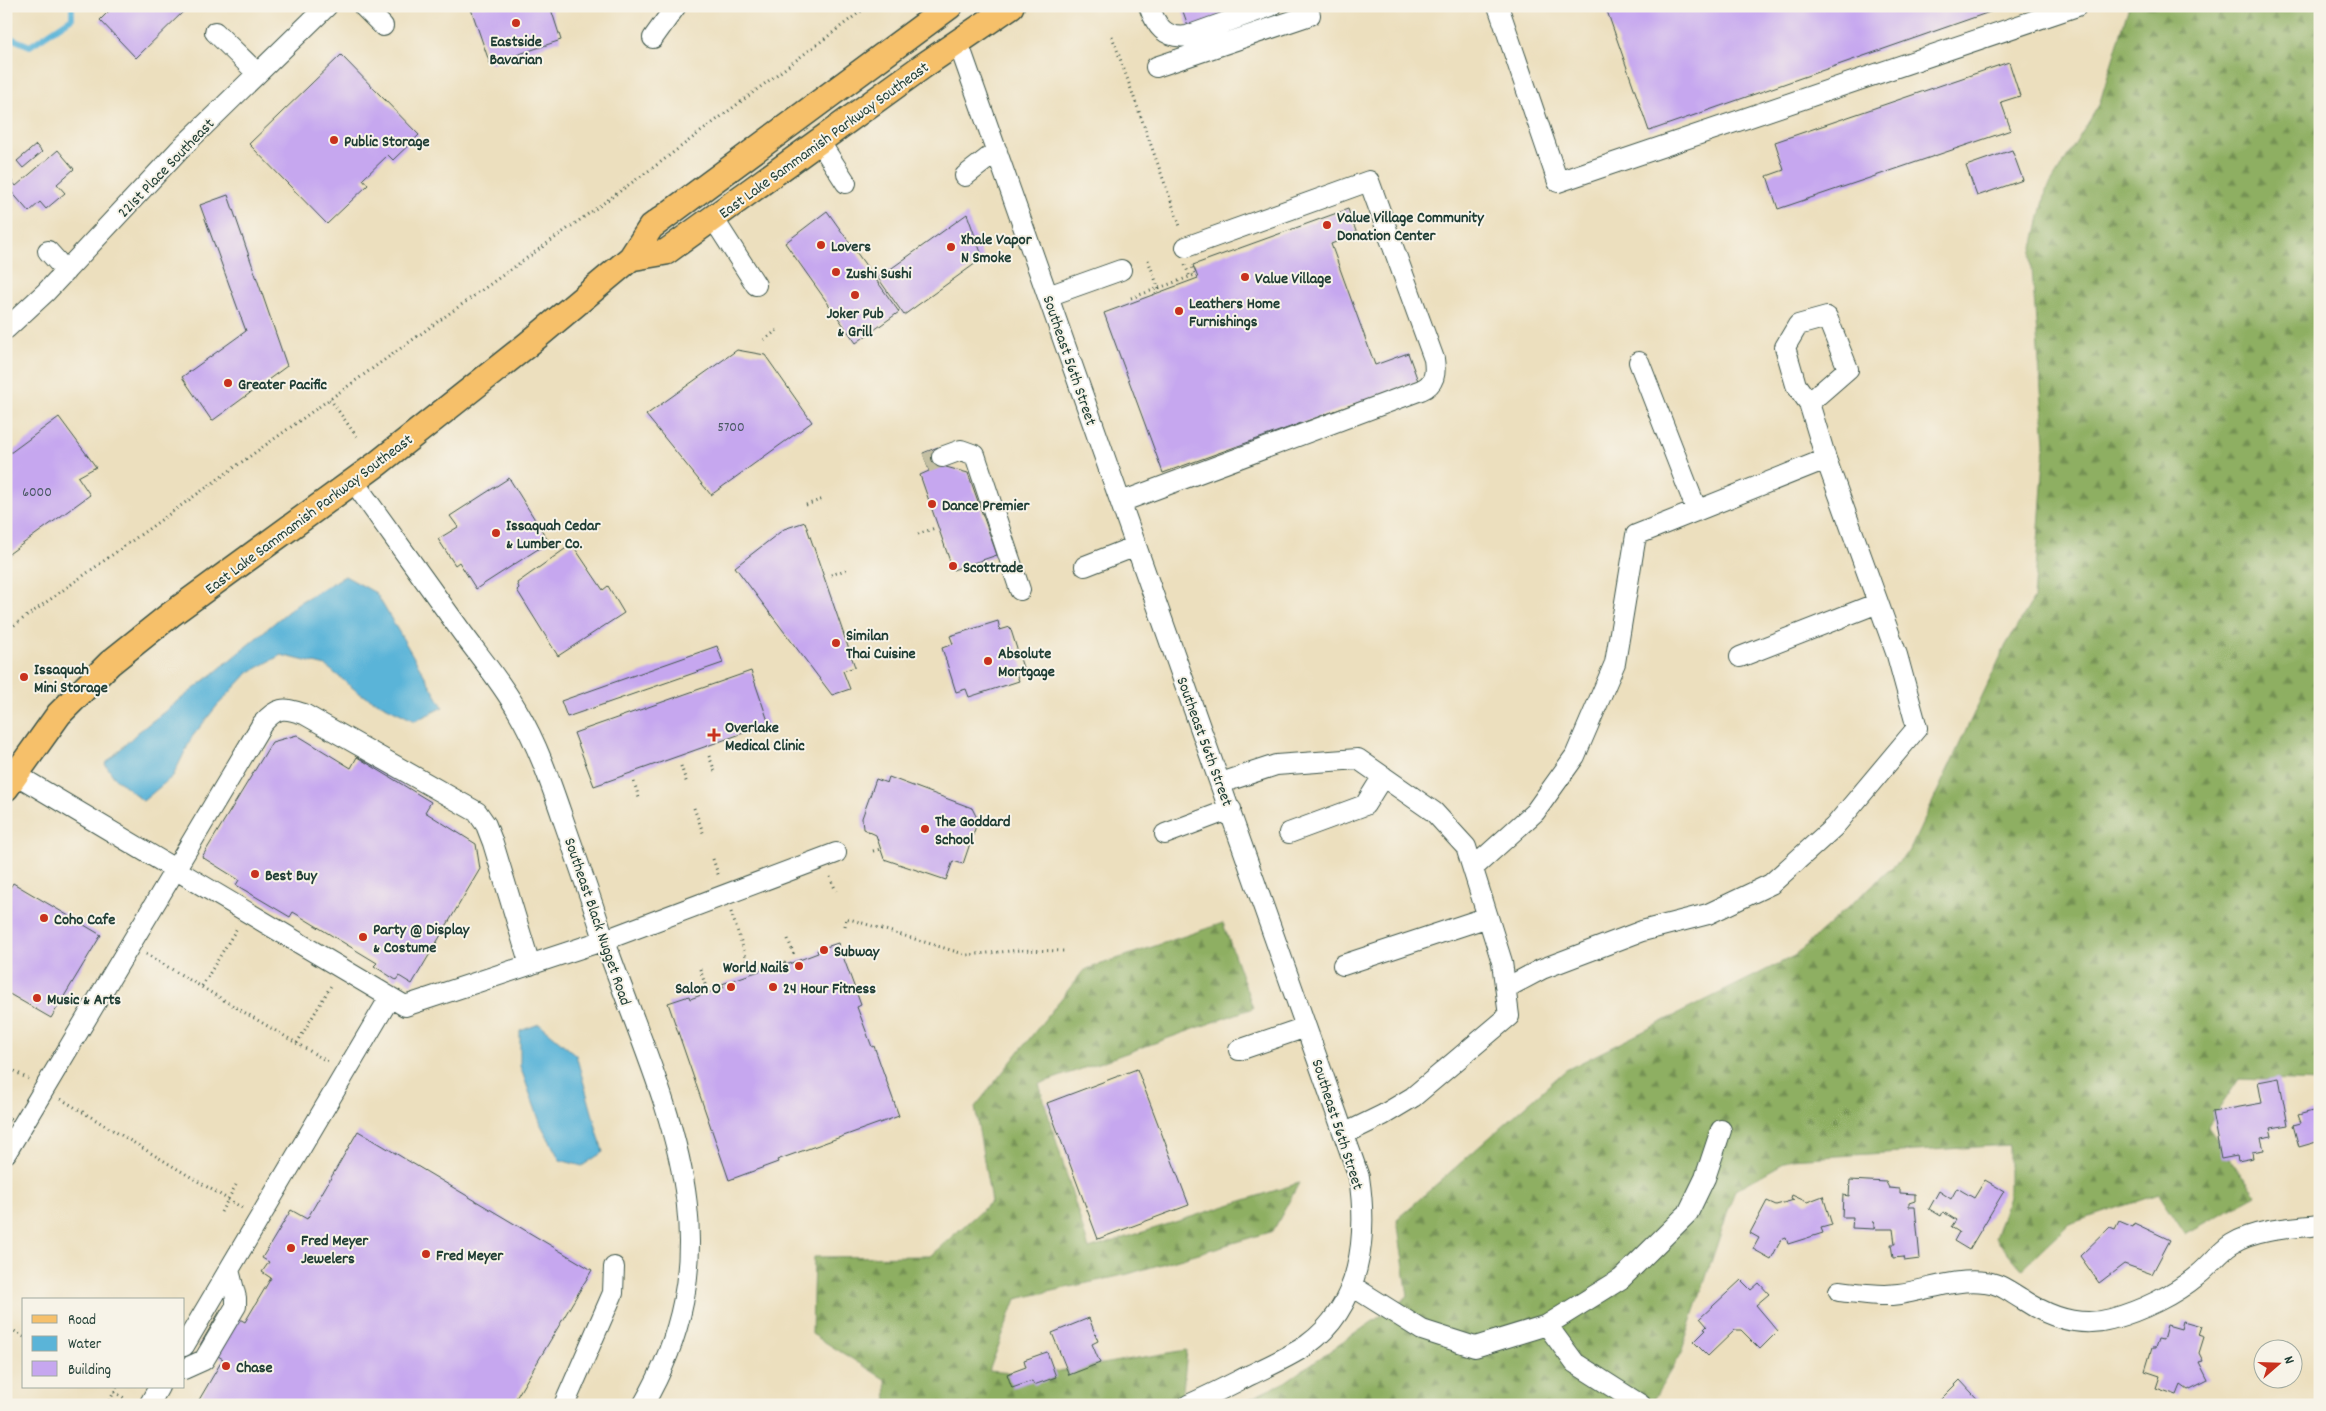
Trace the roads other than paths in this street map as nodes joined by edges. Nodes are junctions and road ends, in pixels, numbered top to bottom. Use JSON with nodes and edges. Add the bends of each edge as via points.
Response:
{"nodes":[{"id":1,"x":327,"y":6,"type":"edge"},
{"id":2,"x":363,"y":6,"type":"edge"},
{"id":3,"x":676,"y":6,"type":"edge"},
{"id":4,"x":1010,"y":6,"type":"edge"},
{"id":5,"x":1149,"y":6,"type":"edge"},
{"id":6,"x":1271,"y":6,"type":"edge"},
{"id":7,"x":1498,"y":6,"type":"edge"},
{"id":8,"x":2077,"y":6,"type":"edge"},
{"id":9,"x":948,"y":7,"type":"edge"},
{"id":10,"x":1310,"y":14,"type":"dead end"},
{"id":11,"x":383,"y":26,"type":"dead end"},
{"id":12,"x":215,"y":32,"type":"dead end"},
{"id":13,"x":653,"y":38,"type":"dead end"},
{"id":14,"x":958,"y":42,"type":"junction"},
{"id":15,"x":1156,"y":67,"type":"dead end"},
{"id":16,"x":257,"y":73,"type":"junction"},
{"id":17,"x":819,"y":141,"type":"junction"},
{"id":18,"x":997,"y":151,"type":"junction"},
{"id":19,"x":965,"y":176,"type":"dead end"},
{"id":20,"x":846,"y":183,"type":"dead end"},
{"id":21,"x":713,"y":218,"type":"junction"},
{"id":22,"x":1183,"y":238,"type":"road end"},
{"id":23,"x":48,"y":251,"type":"dead end"},
{"id":24,"x":631,"y":258,"type":"junction"},
{"id":25,"x":1121,"y":270,"type":"dead end"},
{"id":26,"x":66,"y":272,"type":"junction"},
{"id":27,"x":756,"y":285,"type":"dead end"},
{"id":28,"x":1048,"y":296,"type":"junction"},
{"id":29,"x":6,"y":328,"type":"edge"},
{"id":30,"x":1640,"y":362,"type":"dead end"},
{"id":31,"x":1809,"y":403,"type":"dead end"},
{"id":32,"x":942,"y":457,"type":"tunnel mouth"},
{"id":33,"x":1826,"y":459,"type":"junction"},
{"id":34,"x":354,"y":482,"type":"junction"},
{"id":35,"x":1120,"y":502,"type":"junction"},
{"id":36,"x":1697,"y":511,"type":"junction"},
{"id":37,"x":1136,"y":546,"type":"junction"},
{"id":38,"x":1085,"y":566,"type":"dead end"},
{"id":39,"x":1020,"y":590,"type":"dead end"},
{"id":40,"x":1878,"y":603,"type":"junction"},
{"id":41,"x":1740,"y":657,"type":"dead end"},
{"id":42,"x":1383,"y":776,"type":"junction"},
{"id":43,"x":11,"y":781,"type":"edge"},
{"id":44,"x":1221,"y":783,"type":"junction"},
{"id":45,"x":1231,"y":809,"type":"junction"},
{"id":46,"x":1289,"y":833,"type":"dead end"},
{"id":47,"x":1165,"y":834,"type":"dead end"},
{"id":48,"x":836,"y":853,"type":"dead end"},
{"id":49,"x":1473,"y":868,"type":"junction"},
{"id":50,"x":175,"y":869,"type":"junction"},
{"id":51,"x":1488,"y":916,"type":"junction"},
{"id":52,"x":605,"y":940,"type":"junction"},
{"id":53,"x":530,"y":965,"type":"junction"},
{"id":54,"x":1343,"y":965,"type":"dead end"},
{"id":55,"x":1506,"y":988,"type":"junction"},
{"id":56,"x":390,"y":997,"type":"junction"},
{"id":57,"x":1306,"y":1027,"type":"junction"},
{"id":58,"x":1239,"y":1050,"type":"dead end"},
{"id":59,"x":1720,"y":1130,"type":"dead end"},
{"id":60,"x":1344,"y":1134,"type":"junction"},
{"id":61,"x":6,"y":1153,"type":"edge"},
{"id":62,"x":2320,"y":1225,"type":"edge"},
{"id":63,"x":614,"y":1267,"type":"dead end"},
{"id":64,"x":229,"y":1270,"type":"junction"},
{"id":65,"x":1352,"y":1286,"type":"junction"},
{"id":66,"x":1839,"y":1291,"type":"dead end"},
{"id":67,"x":1547,"y":1325,"type":"junction"},
{"id":68,"x":185,"y":1344,"type":"edge"},
{"id":69,"x":185,"y":1369,"type":"edge"},
{"id":70,"x":158,"y":1388,"type":"edge"},
{"id":71,"x":149,"y":1405,"type":"edge"},
{"id":72,"x":564,"y":1405,"type":"edge"},
{"id":73,"x":643,"y":1405,"type":"edge"},
{"id":74,"x":1188,"y":1405,"type":"edge"},
{"id":75,"x":1641,"y":1405,"type":"edge"}],
"edges":[{"from":1,"to":16,"type":"street","name":"221st Place Southeast"},
{"from":2,"to":11,"type":"street"},
{"from":3,"to":13,"type":"street"},
{"from":4,"to":14,"type":"main road","name":"East Lake Sammamish Parkway Southeast"},
{"from":5,"to":6,"type":"street","via":[[1161,30],[1178,38]]},
{"from":7,"to":8,"type":"street","via":[[1558,182]]},
{"from":9,"to":14,"type":"main road","name":"Southeast 56th Street"},
{"from":9,"to":24,"type":"main road","name":"East Lake Sammamish Parkway Southeast","via":[[651,226]]},
{"from":10,"to":15,"type":"street"},
{"from":12,"to":16,"type":"street"},
{"from":14,"to":17,"type":"main road","name":"East Lake Sammamish Parkway Southeast"},
{"from":14,"to":18,"type":"street","name":"Southeast 56th Street"},
{"from":16,"to":26,"type":"street","name":"221st Place Southeast"},
{"from":17,"to":20,"type":"street"},
{"from":17,"to":21,"type":"main road","name":"East Lake Sammamish Parkway Southeast"},
{"from":18,"to":19,"type":"street"},
{"from":18,"to":28,"type":"street","name":"Southeast 56th Street"},
{"from":21,"to":24,"type":"main road","name":"East Lake Sammamish Parkway Southeast","via":[[666,252]]},
{"from":21,"to":27,"type":"street"},
{"from":22,"to":35,"type":"street","via":[[1369,181],[1434,359],[1434,380],[1421,390]]},
{"from":23,"to":26,"type":"street"},
{"from":24,"to":34,"type":"main road","name":"East Lake Sammamish Parkway Southeast"},
{"from":25,"to":28,"type":"street"},
{"from":26,"to":29,"type":"street","name":"221st Place Southeast"},
{"from":28,"to":35,"type":"street","name":"Southeast 56th Street"},
{"from":30,"to":36,"type":"street"},
{"from":31,"to":33,"type":"street"},
{"from":32,"to":39,"type":"street","via":[[961,450],[974,455]]},
{"from":33,"to":36,"type":"street"},
{"from":33,"to":40,"type":"street"},
{"from":34,"to":43,"type":"main road","name":"East Lake Sammamish Parkway Southeast","via":[[170,615],[110,663],[58,714]]},
{"from":34,"to":52,"type":"street","name":"Southeast Black Nugget Road","via":[[517,709],[550,780]]},
{"from":35,"to":37,"type":"street","name":"Southeast 56th Street"},
{"from":36,"to":49,"type":"street","via":[[1636,535],[1614,663],[1575,756],[1535,812]]},
{"from":37,"to":38,"type":"street"},
{"from":37,"to":44,"type":"street","name":"Southeast 56th Street"},
{"from":40,"to":41,"type":"street"},
{"from":40,"to":55,"type":"street","via":[[1897,655],[1917,728],[1834,827],[1771,884],[1708,914],[1642,931],[1542,969]]},
{"from":42,"to":44,"type":"street","via":[[1358,759],[1276,765]]},
{"from":42,"to":46,"type":"street","via":[[1365,805]]},
{"from":42,"to":49,"type":"street","via":[[1434,812],[1466,847]]},
{"from":43,"to":50,"type":"street"},
{"from":44,"to":45,"type":"street","name":"Southeast 56th Street"},
{"from":45,"to":47,"type":"street"},
{"from":45,"to":57,"type":"street","name":"Southeast 56th Street"},
{"from":48,"to":52,"type":"street"},
{"from":49,"to":51,"type":"street"},
{"from":50,"to":53,"type":"street","via":[[262,724],[272,713],[289,708],[477,812],[486,825]]},
{"from":50,"to":56,"type":"street"},
{"from":50,"to":61,"type":"street"},
{"from":51,"to":54,"type":"street"},
{"from":51,"to":55,"type":"street"},
{"from":52,"to":53,"type":"street"},
{"from":52,"to":73,"type":"street","name":"Southeast Black Nugget Road","via":[[671,1122],[686,1193],[689,1239],[684,1302],[667,1358]]},
{"from":53,"to":56,"type":"street","via":[[406,1006]]},
{"from":55,"to":60,"type":"street","via":[[1509,1016],[1413,1097]]},
{"from":56,"to":64,"type":"street"},
{"from":57,"to":58,"type":"street"},
{"from":57,"to":60,"type":"street","name":"Southeast 56th Street"},
{"from":59,"to":67,"type":"street","via":[[1705,1178],[1688,1212],[1621,1279]]},
{"from":60,"to":65,"type":"street","name":"Southeast 56th Street","via":[[1359,1177],[1363,1204],[1361,1251]]},
{"from":62,"to":66,"type":"street","via":[[2245,1238],[2231,1244],[2198,1275],[2170,1294],[2109,1320],[2065,1320],[2046,1314],[2002,1286],[1986,1282],[1967,1281],[1876,1296]]},
{"from":63,"to":72,"type":"street","via":[[613,1293]]},
{"from":64,"to":68,"type":"street"},
{"from":64,"to":69,"type":"street","via":[[236,1306],[204,1360]]},
{"from":65,"to":67,"type":"street","via":[[1422,1330],[1475,1347]]},
{"from":65,"to":74,"type":"street","name":"Southeast 56th Street","via":[[1337,1315],[1308,1344]]},
{"from":67,"to":75,"type":"street","via":[[1575,1364]]},
{"from":70,"to":71,"type":"street"}]}
